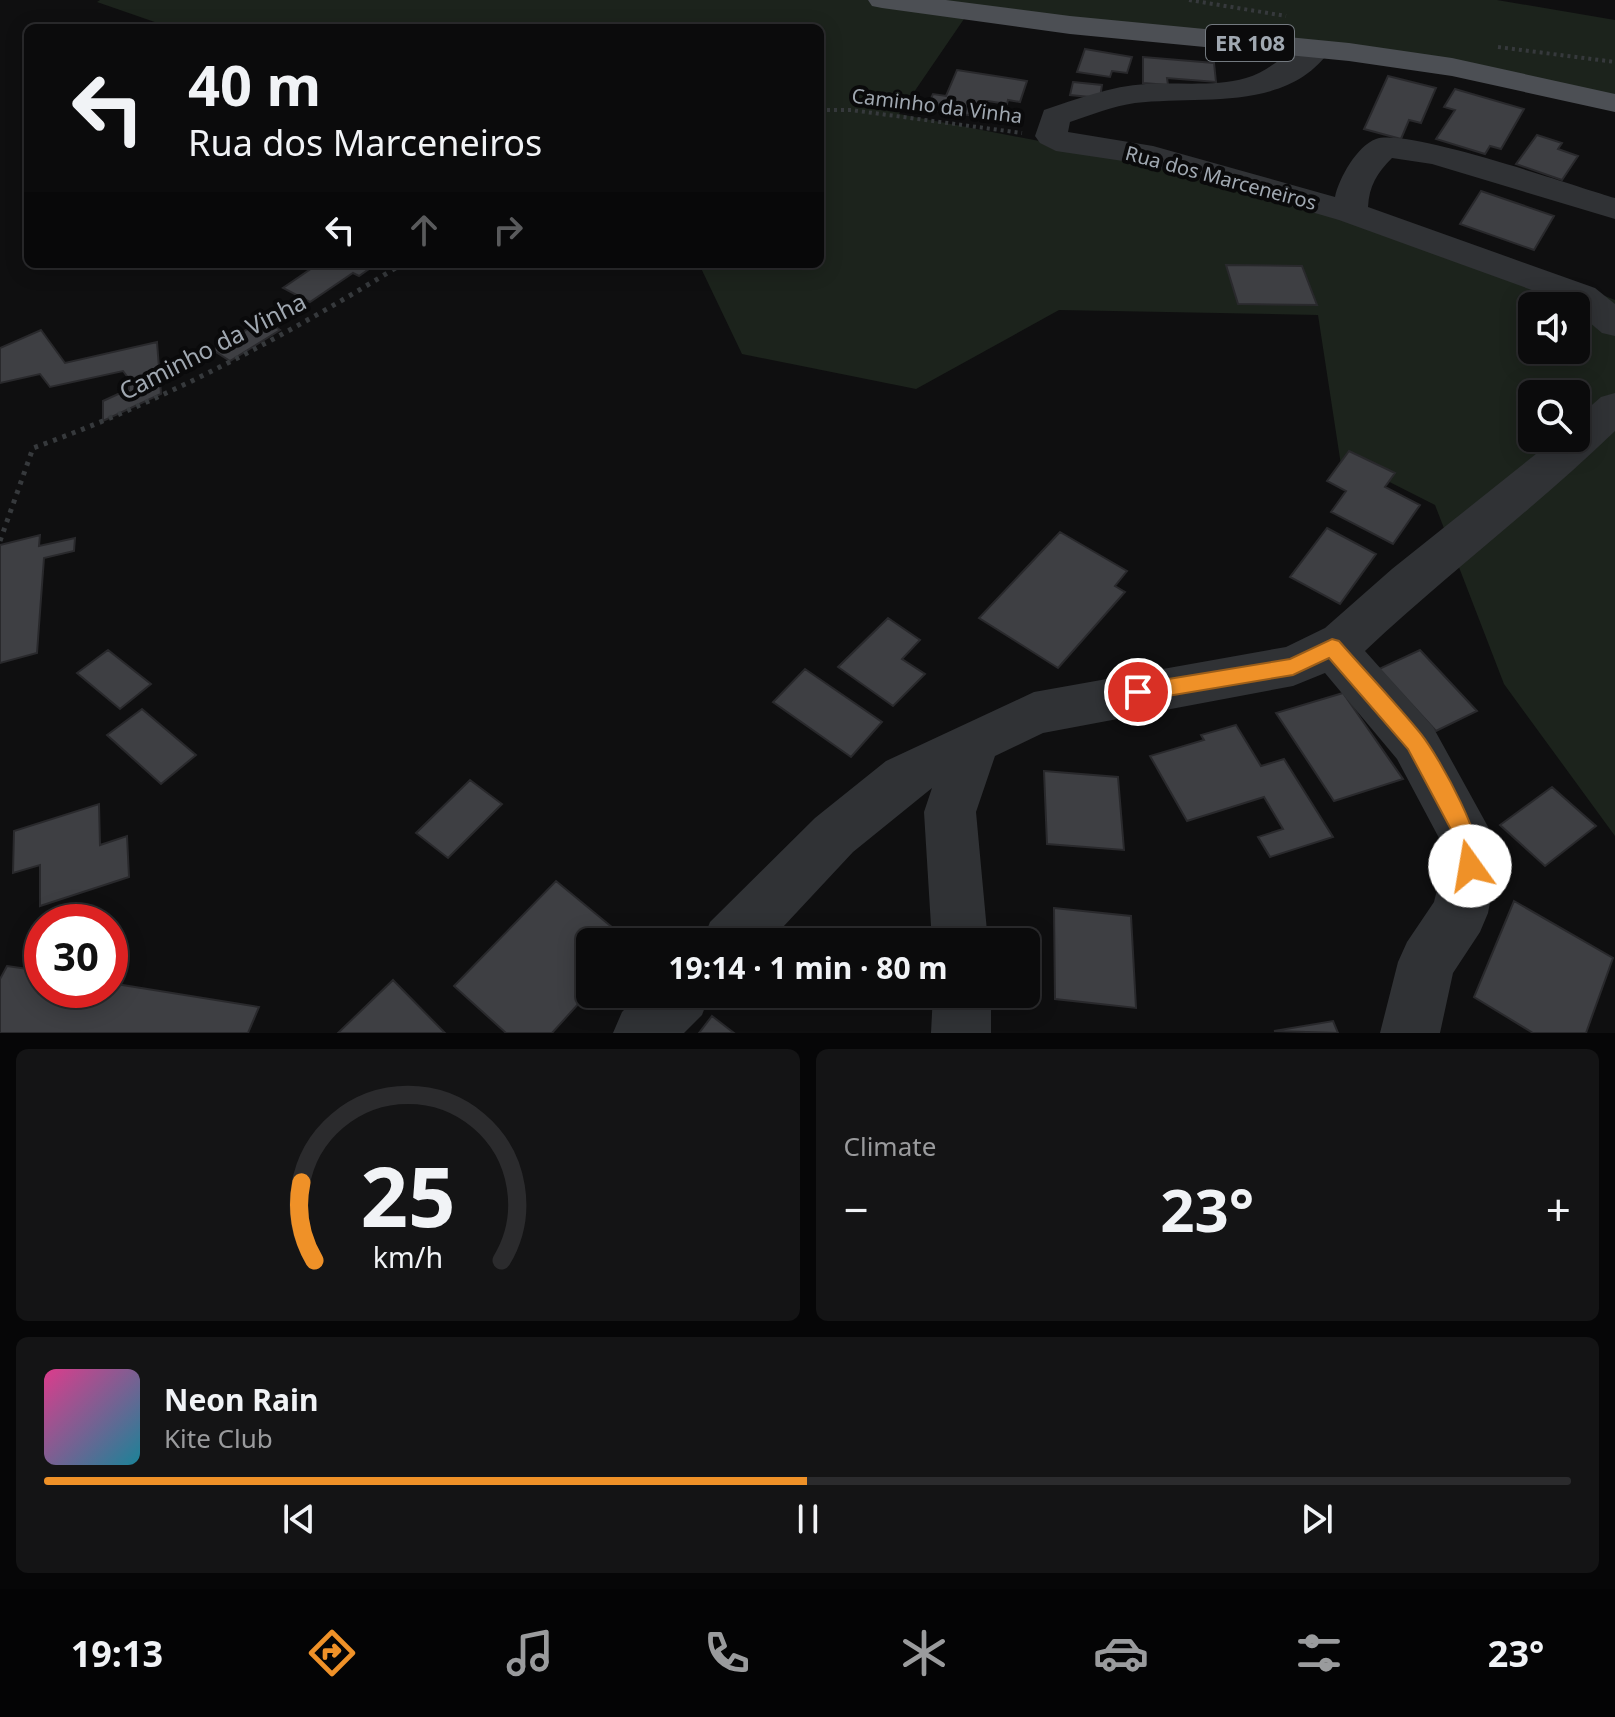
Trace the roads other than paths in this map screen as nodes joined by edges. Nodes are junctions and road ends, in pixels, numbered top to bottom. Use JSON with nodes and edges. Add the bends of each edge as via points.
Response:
{"nodes":[{"id":1,"x":882,"y":0,"type":"edge"},
{"id":2,"x":1316,"y":49,"type":"junction"},
{"id":3,"x":1615,"y":103,"type":"edge"},
{"id":4,"x":1615,"y":209,"type":"edge"},
{"id":5,"x":1351,"y":213,"type":"junction"},
{"id":6,"x":1598,"y":301,"type":"edge"},
{"id":7,"x":1615,"y":324,"type":"edge"},
{"id":8,"x":1615,"y":407,"type":"edge"},
{"id":9,"x":1332,"y":647,"type":"junction"},
{"id":10,"x":974,"y":742,"type":"junction"},
{"id":11,"x":744,"y":928,"type":"edge"},
{"id":12,"x":959,"y":928,"type":"edge"},
{"id":13,"x":667,"y":1008,"type":"edge"},
{"id":14,"x":962,"y":1008,"type":"edge"},
{"id":15,"x":643,"y":1033,"type":"edge"},
{"id":16,"x":961,"y":1033,"type":"edge"},
{"id":17,"x":1410,"y":1033,"type":"edge"}],
"edges":[{"from":1,"to":2,"type":"main road","number":"ER 108"},
{"from":2,"to":3,"type":"main road","number":"ER 108","via":[[1452,67]]},
{"from":2,"to":5,"type":"street","name":"Rua dos Marceneiros","via":[[1293,70],[1257,87],[1142,93],[1097,102],[1055,117],[1051,136],[1068,144],[1153,156]]},
{"from":4,"to":5,"type":"street","via":[[1436,155],[1384,147],[1358,173]]},
{"from":5,"to":6,"type":"street","name":"Rua dos Marceneiros"},
{"from":6,"to":7,"type":"street","name":"Rua dos Marceneiros"},
{"from":8,"to":9,"type":"street","via":[[1550,468]]},
{"from":9,"to":10,"type":"street","via":[[1293,666],[1034,713]]},
{"from":9,"to":17,"type":"street","via":[[1415,743],[1465,834],[1470,866],[1460,913],[1427,962]]},
{"from":10,"to":11,"type":"street","via":[[904,777],[834,835]]},
{"from":10,"to":12,"type":"street","via":[[950,812]]},
{"from":13,"to":15,"type":"street"},
{"from":14,"to":16,"type":"street"}]}
